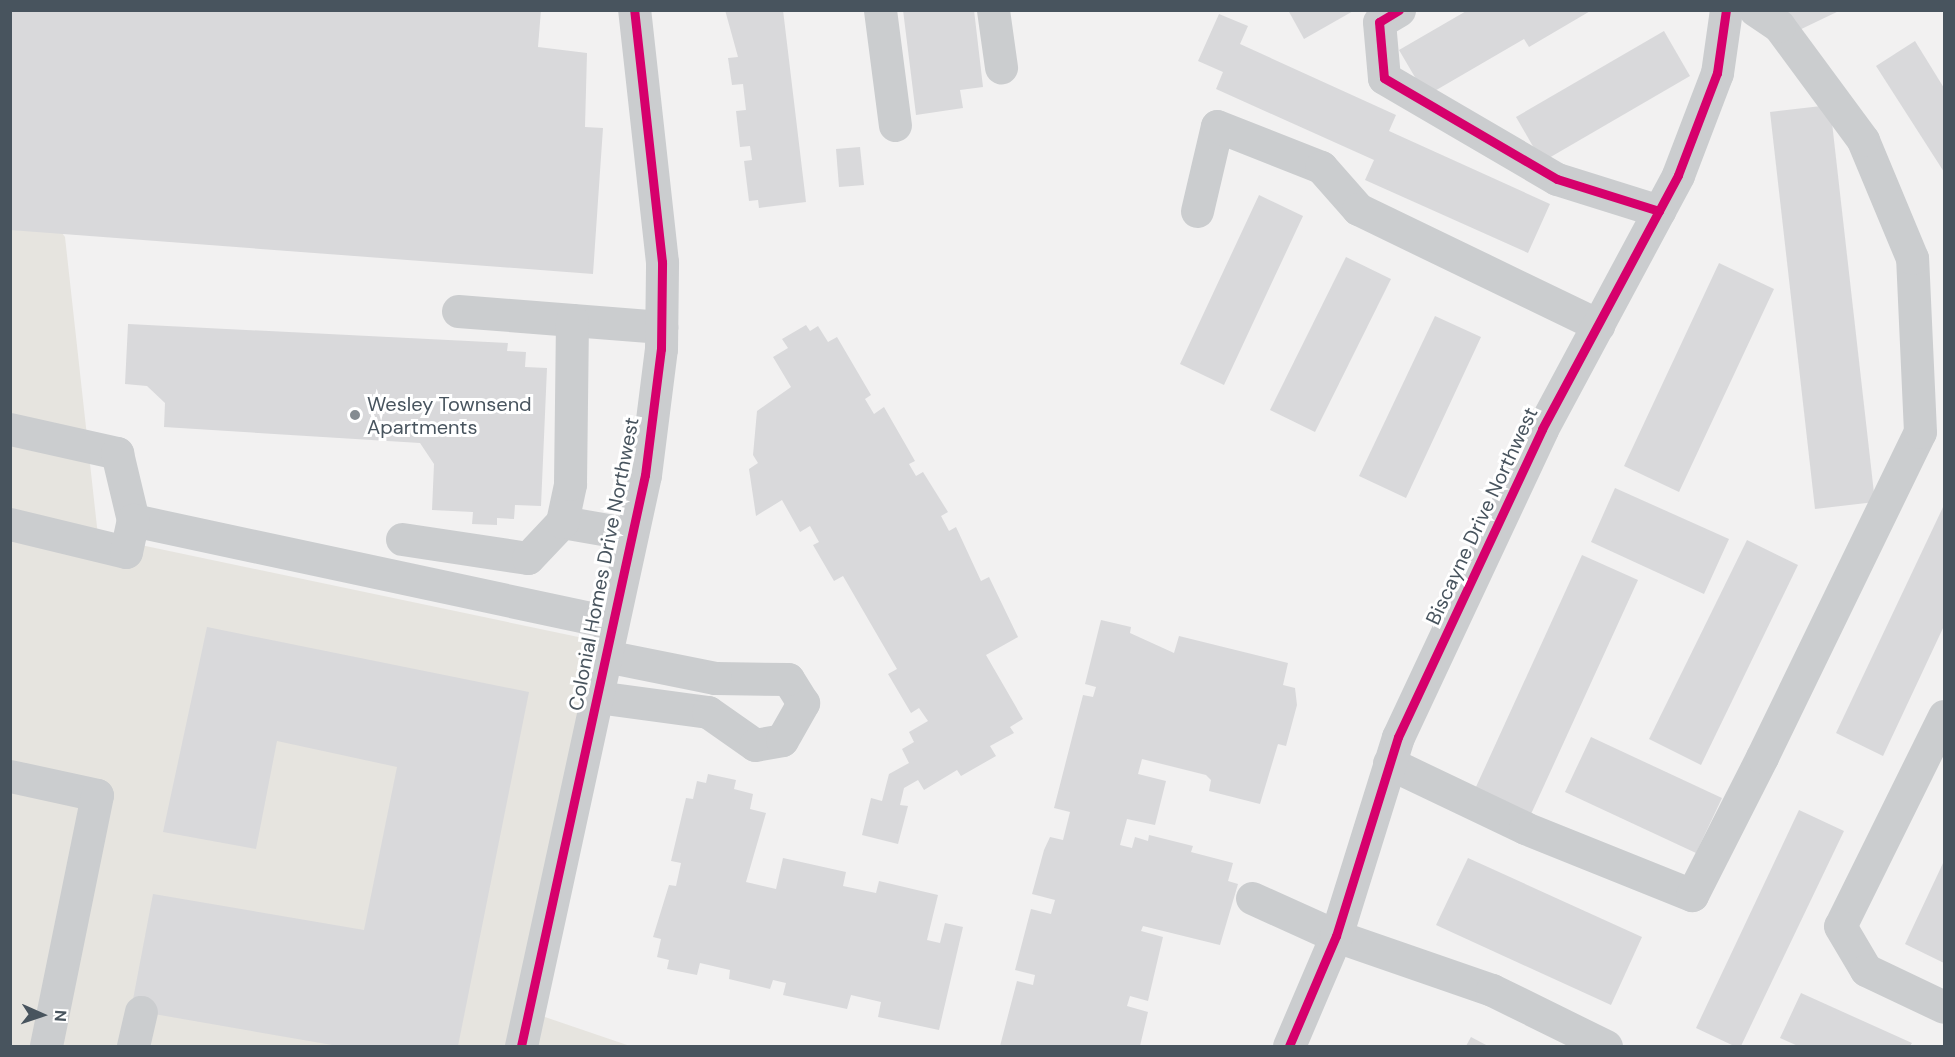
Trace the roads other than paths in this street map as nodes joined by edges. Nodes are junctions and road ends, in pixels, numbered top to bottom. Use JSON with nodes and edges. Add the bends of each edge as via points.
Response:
{"nodes":[{"id":1,"x":634,"y":10,"type":"edge"},
{"id":2,"x":880,"y":10,"type":"edge"},
{"id":3,"x":993,"y":10,"type":"edge"},
{"id":4,"x":1399,"y":10,"type":"edge"},
{"id":5,"x":1726,"y":10,"type":"edge"},
{"id":6,"x":1755,"y":10,"type":"edge"},
{"id":7,"x":1001,"y":67,"type":"dead end"},
{"id":8,"x":895,"y":125,"type":"dead end"},
{"id":9,"x":1197,"y":211,"type":"dead end"},
{"id":10,"x":1659,"y":211,"type":"junction"},
{"id":11,"x":459,"y":311,"type":"dead end"},
{"id":12,"x":572,"y":320,"type":"junction"},
{"id":13,"x":1598,"y":324,"type":"junction"},
{"id":14,"x":661,"y":327,"type":"junction"},
{"id":15,"x":10,"y":429,"type":"edge"},
{"id":16,"x":133,"y":520,"type":"junction"},
{"id":17,"x":562,"y":522,"type":"junction"},
{"id":18,"x":10,"y":524,"type":"edge"},
{"id":19,"x":631,"y":534,"type":"junction"},
{"id":20,"x":402,"y":539,"type":"dead end"},
{"id":21,"x":612,"y":623,"type":"junction"},
{"id":22,"x":606,"y":656,"type":"junction"},
{"id":23,"x":597,"y":696,"type":"junction"},
{"id":24,"x":1944,"y":716,"type":"edge"},
{"id":25,"x":1389,"y":763,"type":"junction"},
{"id":26,"x":10,"y":776,"type":"edge"},
{"id":27,"x":1252,"y":898,"type":"dead end"},
{"id":28,"x":1336,"y":936,"type":"junction"},
{"id":29,"x":1944,"y":1007,"type":"edge"},
{"id":30,"x":141,"y":1012,"type":"dead end"},
{"id":31,"x":46,"y":1047,"type":"edge"},
{"id":32,"x":133,"y":1047,"type":"edge"},
{"id":33,"x":520,"y":1047,"type":"edge"},
{"id":34,"x":1289,"y":1047,"type":"edge"},
{"id":35,"x":1606,"y":1047,"type":"edge"}],
"edges":[{"from":1,"to":14,"type":"street","name":"Colonial Homes Drive Northwest","via":[[662,262]]},
{"from":2,"to":8,"type":"street"},
{"from":3,"to":7,"type":"street"},
{"from":4,"to":10,"type":"street","via":[[1379,22],[1384,78],[1557,179]]},
{"from":5,"to":10,"type":"street","name":"Biscayne Drive Northwest","via":[[1717,73]]},
{"from":6,"to":25,"type":"street","via":[[1779,26],[1863,140],[1912,258],[1920,432],[1767,747],[1692,896],[1525,828]]},
{"from":9,"to":13,"type":"street","via":[[1217,126],[1321,167],[1358,209]]},
{"from":10,"to":13,"type":"street","name":"Biscayne Drive Northwest"},
{"from":11,"to":12,"type":"street"},
{"from":12,"to":14,"type":"street"},
{"from":12,"to":17,"type":"street","via":[[570,484]]},
{"from":13,"to":25,"type":"street","name":"Biscayne Drive Northwest","via":[[1537,440]]},
{"from":14,"to":19,"type":"street","name":"Colonial Homes Drive Northwest","via":[[645,475]]},
{"from":15,"to":16,"type":"street","via":[[117,453]]},
{"from":16,"to":18,"type":"street","via":[[126,552]]},
{"from":16,"to":21,"type":"street"},
{"from":17,"to":19,"type":"street"},
{"from":17,"to":20,"type":"street","via":[[528,558]]},
{"from":19,"to":21,"type":"street","name":"Colonial Homes Drive Northwest"},
{"from":21,"to":22,"type":"street","name":"Colonial Homes Drive Northwest"},
{"from":22,"to":23,"type":"street","name":"Colonial Homes Drive Northwest"},
{"from":22,"to":23,"type":"street","via":[[715,678],[788,679],[803,703],[782,740],[755,745],[708,712]]},
{"from":23,"to":33,"type":"street","name":"Colonial Homes Drive Northwest"},
{"from":24,"to":29,"type":"street","via":[[1840,926],[1866,970]]},
{"from":25,"to":28,"type":"street","name":"Biscayne Drive Northwest"},
{"from":26,"to":31,"type":"street","via":[[97,795]]},
{"from":27,"to":28,"type":"street"},
{"from":28,"to":34,"type":"street","name":"Biscayne Drive Northwest"},
{"from":28,"to":35,"type":"street","via":[[1492,990]]},
{"from":30,"to":32,"type":"street"}]}
